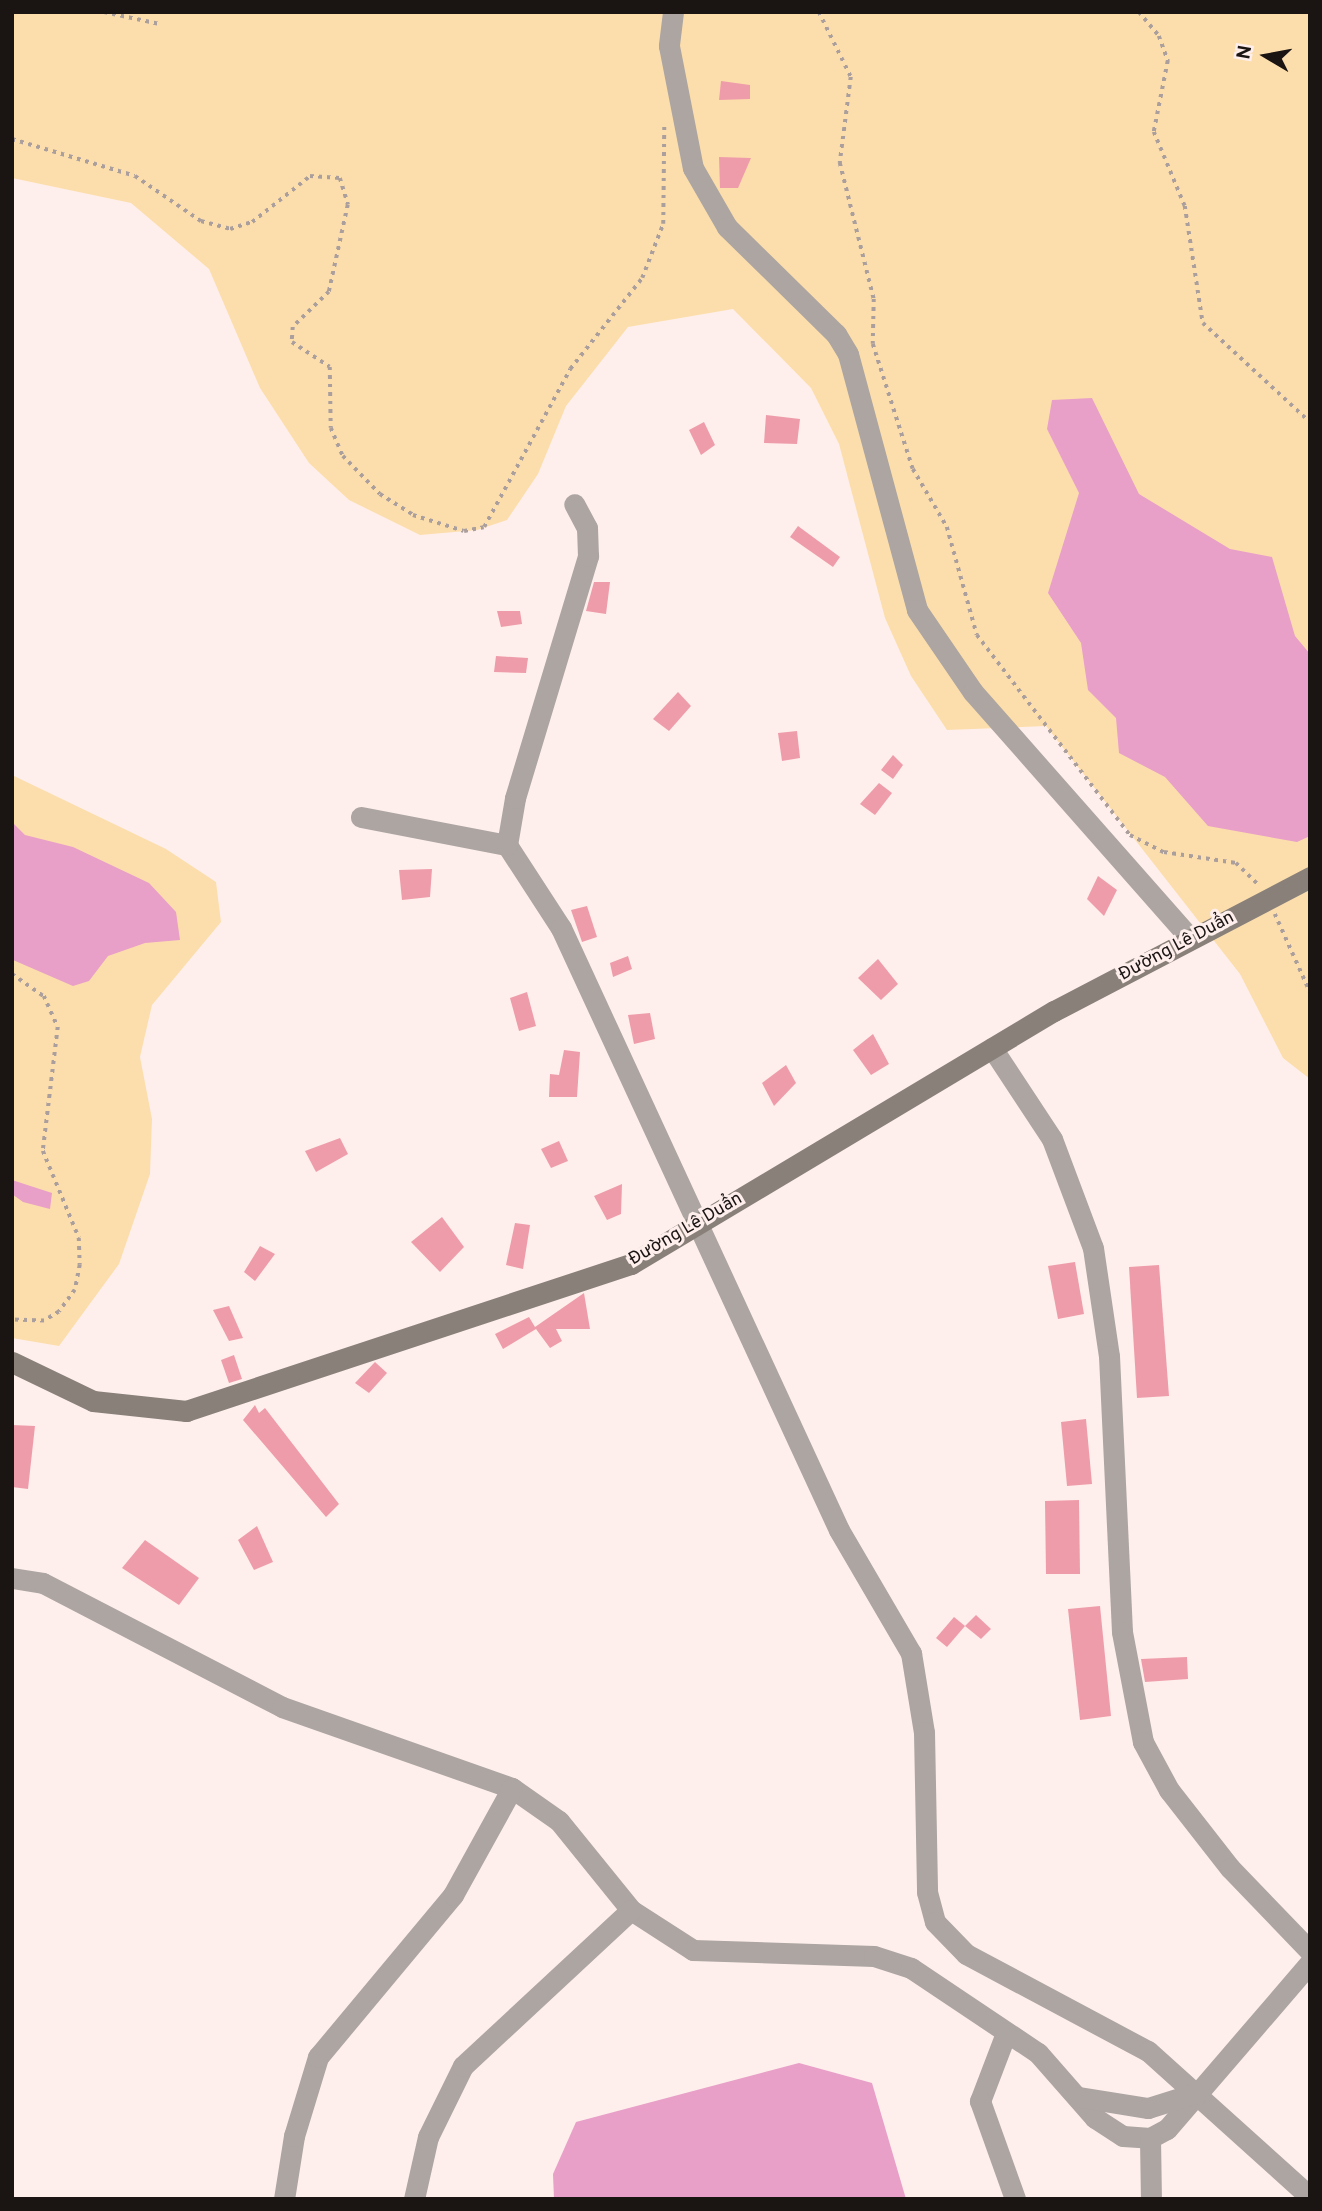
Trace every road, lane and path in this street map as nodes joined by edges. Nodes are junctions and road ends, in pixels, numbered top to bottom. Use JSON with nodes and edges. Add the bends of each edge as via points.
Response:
{"nodes":[{"id":1,"x":104,"y":12,"type":"edge"},
{"id":2,"x":673,"y":12,"type":"edge"},
{"id":3,"x":818,"y":12,"type":"edge"},
{"id":4,"x":1139,"y":12,"type":"edge"},
{"id":5,"x":160,"y":24,"type":"dead end"},
{"id":6,"x":663,"y":121,"type":"dead end"},
{"id":7,"x":12,"y":139,"type":"edge"},
{"id":8,"x":1310,"y":422,"type":"edge"},
{"id":9,"x":574,"y":504,"type":"dead end"},
{"id":10,"x":361,"y":817,"type":"dead end"},
{"id":11,"x":507,"y":845,"type":"junction"},
{"id":12,"x":1310,"y":877,"type":"edge"},
{"id":13,"x":1269,"y":898,"type":"junction"},
{"id":14,"x":1191,"y":939,"type":"junction"},
{"id":15,"x":12,"y":974,"type":"edge"},
{"id":16,"x":1310,"y":992,"type":"edge"},
{"id":17,"x":992,"y":1048,"type":"junction"},
{"id":18,"x":699,"y":1223,"type":"junction"},
{"id":19,"x":12,"y":1320,"type":"edge"},
{"id":20,"x":12,"y":1362,"type":"edge"},
{"id":21,"x":12,"y":1578,"type":"edge"},
{"id":22,"x":512,"y":1788,"type":"junction"},
{"id":23,"x":631,"y":1910,"type":"junction"},
{"id":24,"x":1310,"y":1951,"type":"edge"},
{"id":25,"x":1310,"y":1963,"type":"edge"},
{"id":26,"x":1006,"y":2033,"type":"junction"},
{"id":27,"x":1198,"y":2092,"type":"junction"},
{"id":28,"x":1079,"y":2097,"type":"junction"},
{"id":29,"x":1150,"y":2138,"type":"junction"},
{"id":30,"x":1305,"y":2196,"type":"edge"},
{"id":31,"x":284,"y":2199,"type":"edge"},
{"id":32,"x":414,"y":2199,"type":"edge"},
{"id":33,"x":1015,"y":2199,"type":"edge"},
{"id":34,"x":1151,"y":2199,"type":"edge"}],
"edges":[{"from":1,"to":5,"type":"path"},
{"from":2,"to":14,"type":"street","via":[[669,46],[693,168],[727,227],[823,321],[848,354],[917,610],[973,692]]},
{"from":3,"to":13,"type":"path","via":[[851,77],[840,163],[874,299],[873,344],[916,478],[947,527],[977,635],[1130,835],[1164,852],[1236,863]]},
{"from":4,"to":8,"type":"path","via":[[1159,36],[1168,61],[1154,132],[1185,206],[1203,323]]},
{"from":6,"to":7,"type":"path","via":[[663,224],[642,278],[570,369],[484,527],[464,531],[413,515],[380,494],[343,456],[331,428],[330,367],[292,342],[293,327],[329,292],[348,205],[340,178],[310,176],[252,222],[230,229],[201,222],[135,176]]},
{"from":9,"to":11,"type":"street","via":[[587,528],[588,556],[515,798]]},
{"from":10,"to":11,"type":"street"},
{"from":11,"to":18,"type":"street","via":[[561,928],[620,1068]]},
{"from":12,"to":13,"type":"main road","name":"Đường Lê Duẩn"},
{"from":13,"to":14,"type":"main road","name":"Đường Lê Duẩn"},
{"from":13,"to":16,"type":"path"},
{"from":14,"to":17,"type":"main road","name":"Đường Lê Duẩn"},
{"from":15,"to":19,"type":"path","via":[[44,996],[58,1027],[43,1151],[79,1238],[80,1265],[75,1290],[59,1312],[44,1321]]},
{"from":17,"to":18,"type":"main road","name":"Đường Lê Duẩn"},
{"from":17,"to":24,"type":"street","via":[[1052,1139],[1093,1248],[1109,1356],[1122,1632],[1143,1742],[1169,1790],[1230,1868]]},
{"from":18,"to":20,"type":"main road","name":"Đường Lê Duẩn","via":[[631,1264],[186,1411],[93,1401]]},
{"from":18,"to":27,"type":"street","via":[[839,1530],[911,1653],[928,1793],[927,1892],[935,1922],[966,1954],[1148,2051]]},
{"from":21,"to":22,"type":"street","via":[[43,1583],[282,1707]]},
{"from":22,"to":23,"type":"street","via":[[559,1821]]},
{"from":22,"to":31,"type":"street","via":[[453,1895],[318,2057],[294,2136]]},
{"from":23,"to":26,"type":"street","via":[[670,1939],[710,1954],[894,1961]]},
{"from":23,"to":32,"type":"street","via":[[463,2066],[428,2137]]},
{"from":25,"to":27,"type":"street"},
{"from":26,"to":28,"type":"street","via":[[1055,2068]]},
{"from":26,"to":33,"type":"street","via":[[981,2101]]},
{"from":27,"to":28,"type":"street","via":[[1149,2108]]},
{"from":27,"to":29,"type":"street","via":[[1167,2129]]},
{"from":27,"to":30,"type":"street"},
{"from":28,"to":29,"type":"street","via":[[1108,2129]]},
{"from":29,"to":34,"type":"street"}]}
